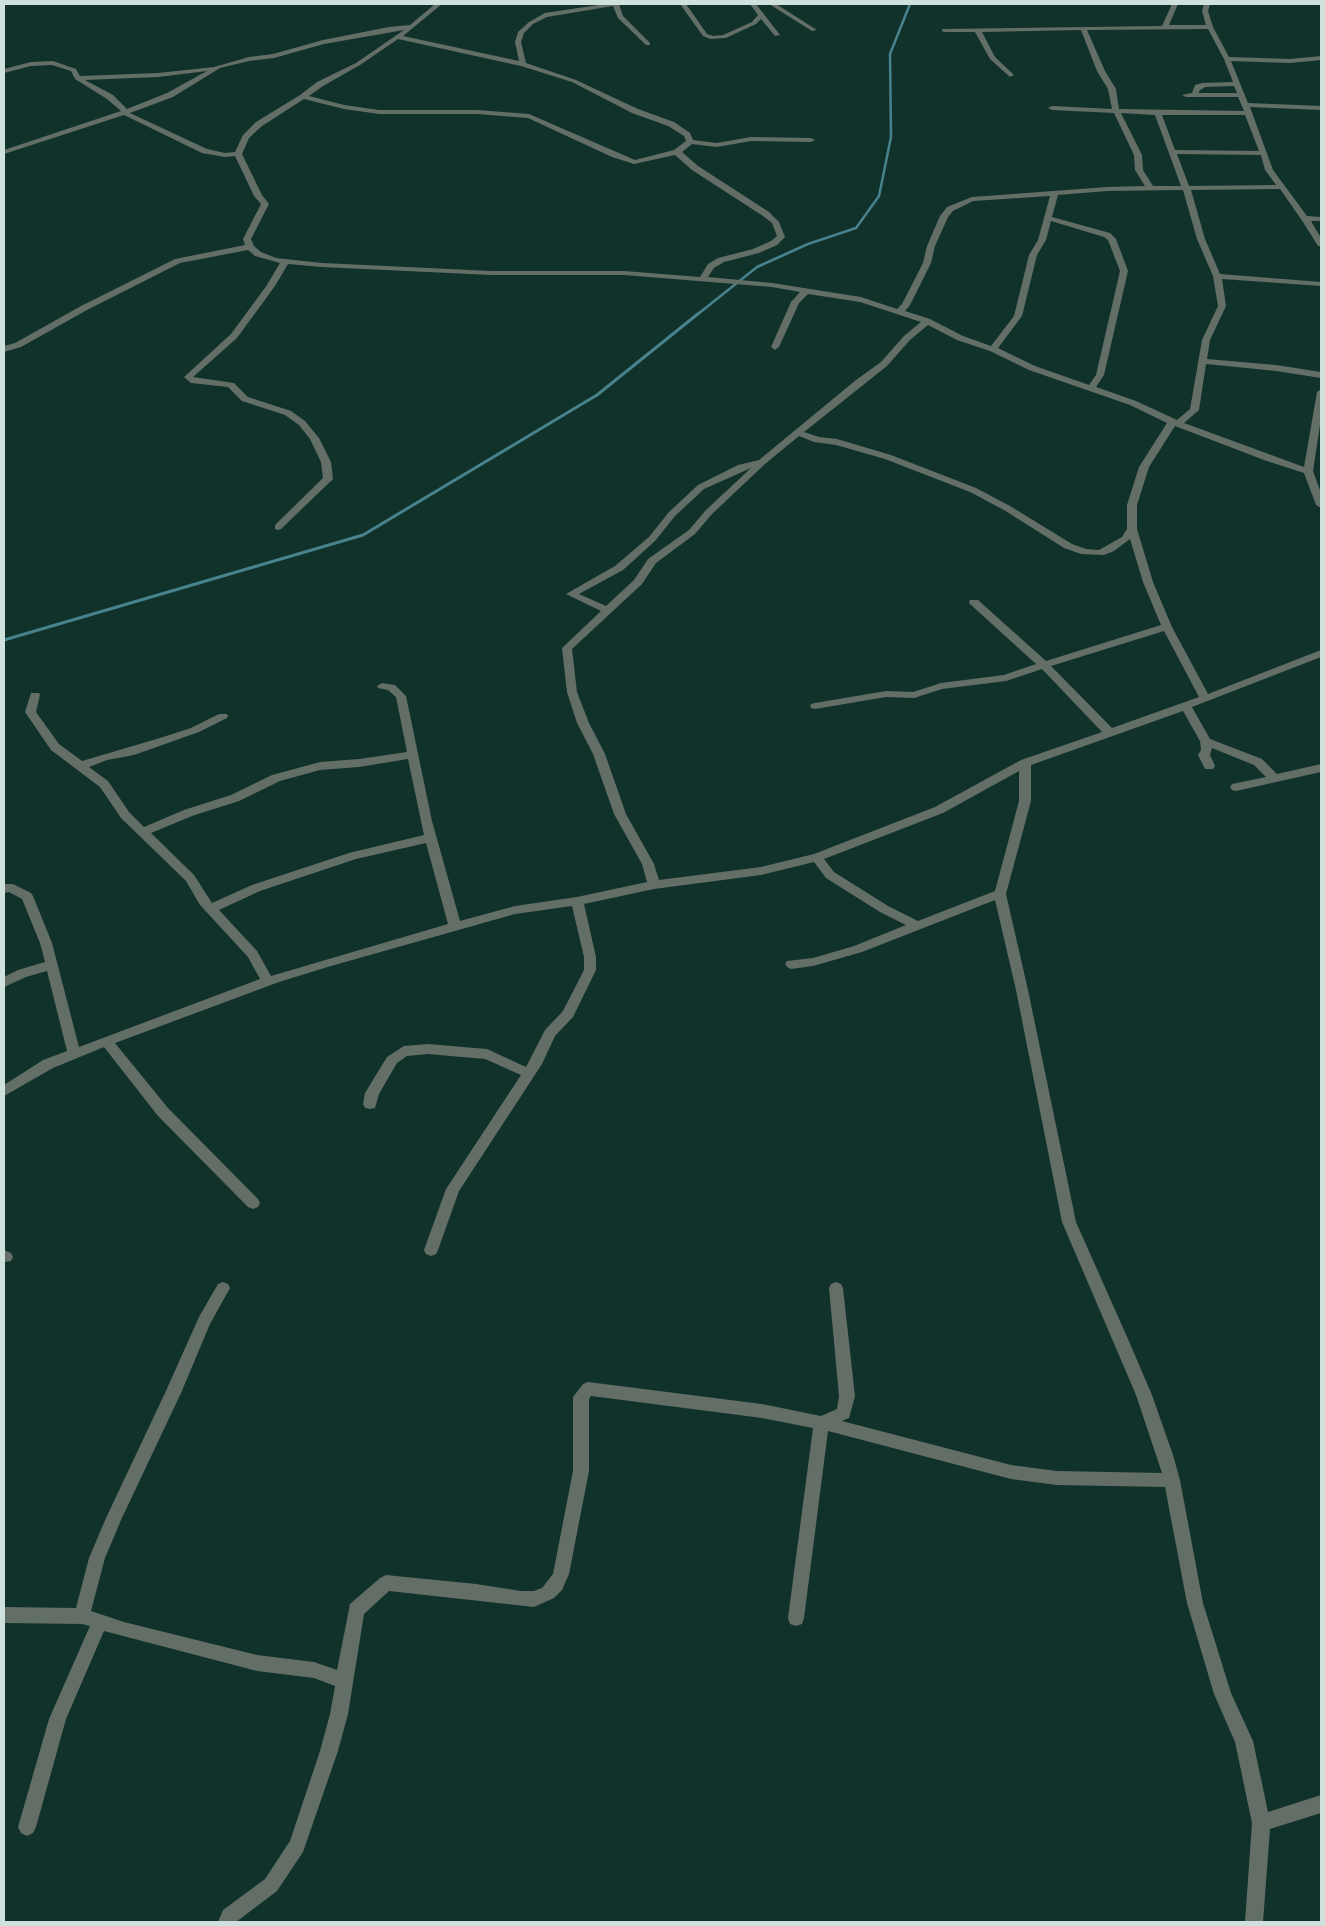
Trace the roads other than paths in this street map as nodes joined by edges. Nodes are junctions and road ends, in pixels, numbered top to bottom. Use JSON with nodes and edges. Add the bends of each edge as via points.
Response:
{"nodes":[{"id":1,"x":439,"y":4,"type":"edge"},
{"id":2,"x":616,"y":4,"type":"edge"},
{"id":3,"x":683,"y":4,"type":"edge"},
{"id":4,"x":753,"y":4,"type":"edge"},
{"id":5,"x":776,"y":4,"type":"edge"},
{"id":6,"x":1175,"y":4,"type":"edge"},
{"id":7,"x":1207,"y":4,"type":"edge"},
{"id":8,"x":762,"y":14,"type":"junction"},
{"id":9,"x":412,"y":27,"type":"junction"},
{"id":10,"x":1210,"y":27,"type":"junction"},
{"id":11,"x":1083,"y":28,"type":"junction"},
{"id":12,"x":1164,"y":28,"type":"junction"},
{"id":13,"x":977,"y":29,"type":"junction"},
{"id":14,"x":814,"y":30,"type":"dead end"},
{"id":15,"x":944,"y":30,"type":"dead end"},
{"id":16,"x":777,"y":34,"type":"dead end"},
{"id":17,"x":397,"y":37,"type":"junction"},
{"id":18,"x":648,"y":44,"type":"dead end"},
{"id":19,"x":1321,"y":58,"type":"edge"},
{"id":20,"x":1227,"y":59,"type":"junction"},
{"id":21,"x":523,"y":64,"type":"junction"},
{"id":22,"x":218,"y":67,"type":"junction"},
{"id":23,"x":4,"y":71,"type":"edge"},
{"id":24,"x":1010,"y":75,"type":"dead end"},
{"id":25,"x":77,"y":78,"type":"junction"},
{"id":26,"x":1236,"y":84,"type":"junction"},
{"id":27,"x":1186,"y":95,"type":"dead end"},
{"id":28,"x":1196,"y":95,"type":"junction"},
{"id":29,"x":1240,"y":95,"type":"junction"},
{"id":30,"x":303,"y":97,"type":"junction"},
{"id":31,"x":1052,"y":108,"type":"dead end"},
{"id":32,"x":1321,"y":108,"type":"edge"},
{"id":33,"x":1246,"y":109,"type":"junction"},
{"id":34,"x":1116,"y":110,"type":"junction"},
{"id":35,"x":125,"y":112,"type":"junction"},
{"id":36,"x":1158,"y":113,"type":"junction"},
{"id":37,"x":811,"y":140,"type":"dead end"},
{"id":38,"x":690,"y":142,"type":"junction"},
{"id":39,"x":4,"y":152,"type":"edge"},
{"id":40,"x":677,"y":152,"type":"junction"},
{"id":41,"x":1173,"y":152,"type":"junction"},
{"id":42,"x":1264,"y":153,"type":"junction"},
{"id":43,"x":238,"y":154,"type":"junction"},
{"id":44,"x":1283,"y":187,"type":"junction"},
{"id":45,"x":1186,"y":188,"type":"junction"},
{"id":46,"x":1151,"y":189,"type":"junction"},
{"id":47,"x":1055,"y":193,"type":"junction"},
{"id":48,"x":1049,"y":218,"type":"junction"},
{"id":49,"x":1305,"y":218,"type":"junction"},
{"id":50,"x":1321,"y":218,"type":"edge"},
{"id":51,"x":1321,"y":244,"type":"edge"},
{"id":52,"x":250,"y":247,"type":"junction"},
{"id":53,"x":285,"y":262,"type":"junction"},
{"id":54,"x":1217,"y":276,"type":"junction"},
{"id":55,"x":702,"y":280,"type":"junction"},
{"id":56,"x":1321,"y":284,"type":"edge"},
{"id":57,"x":805,"y":292,"type":"junction"},
{"id":58,"x":899,"y":312,"type":"junction"},
{"id":59,"x":927,"y":321,"type":"junction"},
{"id":60,"x":775,"y":347,"type":"dead end"},
{"id":61,"x":4,"y":349,"type":"edge"},
{"id":62,"x":993,"y":349,"type":"junction"},
{"id":63,"x":1204,"y":361,"type":"junction"},
{"id":64,"x":1321,"y":376,"type":"edge"},
{"id":65,"x":1090,"y":388,"type":"junction"},
{"id":66,"x":1321,"y":392,"type":"edge"},
{"id":67,"x":1320,"y":414,"type":"edge"},
{"id":68,"x":1176,"y":423,"type":"junction"},
{"id":69,"x":799,"y":433,"type":"junction"},
{"id":70,"x":762,"y":462,"type":"junction"},
{"id":71,"x":1308,"y":470,"type":"junction"},
{"id":72,"x":1321,"y":504,"type":"edge"},
{"id":73,"x":278,"y":527,"type":"dead end"},
{"id":74,"x":1132,"y":529,"type":"junction"},
{"id":75,"x":974,"y":602,"type":"dead end"},
{"id":76,"x":607,"y":610,"type":"junction"},
{"id":77,"x":1167,"y":627,"type":"junction"},
{"id":78,"x":1321,"y":653,"type":"edge"},
{"id":79,"x":1044,"y":665,"type":"junction"},
{"id":80,"x":382,"y":686,"type":"dead end"},
{"id":81,"x":35,"y":695,"type":"dead end"},
{"id":82,"x":1205,"y":699,"type":"junction"},
{"id":83,"x":815,"y":706,"type":"dead end"},
{"id":84,"x":1186,"y":706,"type":"junction"},
{"id":85,"x":223,"y":716,"type":"dead end"},
{"id":86,"x":1110,"y":733,"type":"junction"},
{"id":87,"x":1206,"y":740,"type":"junction"},
{"id":88,"x":414,"y":754,"type":"junction"},
{"id":89,"x":1025,"y":763,"type":"junction"},
{"id":90,"x":80,"y":766,"type":"junction"},
{"id":91,"x":1209,"y":766,"type":"dead end"},
{"id":92,"x":1321,"y":768,"type":"edge"},
{"id":93,"x":1274,"y":778,"type":"junction"},
{"id":94,"x":1236,"y":787,"type":"dead end"},
{"id":95,"x":142,"y":832,"type":"junction"},
{"id":96,"x":431,"y":838,"type":"junction"},
{"id":97,"x":817,"y":857,"type":"junction"},
{"id":98,"x":654,"y":886,"type":"junction"},
{"id":99,"x":4,"y":889,"type":"edge"},
{"id":100,"x":1000,"y":894,"type":"junction"},
{"id":101,"x":577,"y":900,"type":"junction"},
{"id":102,"x":210,"y":908,"type":"junction"},
{"id":103,"x":918,"y":926,"type":"junction"},
{"id":104,"x":455,"y":927,"type":"junction"},
{"id":105,"x":791,"y":964,"type":"dead end"},
{"id":106,"x":52,"y":965,"type":"junction"},
{"id":107,"x":4,"y":982,"type":"edge"},
{"id":108,"x":268,"y":982,"type":"junction"},
{"id":109,"x":106,"y":1041,"type":"junction"},
{"id":110,"x":74,"y":1054,"type":"junction"},
{"id":111,"x":528,"y":1073,"type":"junction"},
{"id":112,"x":4,"y":1092,"type":"edge"},
{"id":113,"x":370,"y":1104,"type":"dead end"},
{"id":114,"x":253,"y":1203,"type":"dead end"},
{"id":115,"x":431,"y":1250,"type":"dead end"},
{"id":116,"x":223,"y":1288,"type":"dead end"},
{"id":117,"x":836,"y":1288,"type":"dead end"},
{"id":118,"x":822,"y":1423,"type":"junction"},
{"id":119,"x":1172,"y":1480,"type":"junction"},
{"id":120,"x":4,"y":1615,"type":"edge"},
{"id":121,"x":82,"y":1616,"type":"junction"},
{"id":122,"x":796,"y":1618,"type":"dead end"},
{"id":123,"x":100,"y":1622,"type":"junction"},
{"id":124,"x":344,"y":1681,"type":"junction"},
{"id":125,"x":1321,"y":1804,"type":"edge"},
{"id":126,"x":1261,"y":1822,"type":"junction"},
{"id":127,"x":27,"y":1827,"type":"dead end"},
{"id":128,"x":227,"y":1922,"type":"edge"},
{"id":129,"x":1254,"y":1922,"type":"edge"}],
"edges":[{"from":1,"to":9,"type":"street"},
{"from":2,"to":18,"type":"street","via":[[620,17]]},
{"from":2,"to":21,"type":"street","via":[[544,15],[531,23],[521,32],[518,42]]},
{"from":3,"to":8,"type":"street","via":[[705,34],[712,38],[724,37],[754,22]]},
{"from":4,"to":8,"type":"street"},
{"from":5,"to":14,"type":"street"},
{"from":6,"to":12,"type":"street"},
{"from":7,"to":10,"type":"street","via":[[1204,11]]},
{"from":8,"to":16,"type":"street"},
{"from":9,"to":17,"type":"street"},
{"from":9,"to":22,"type":"street","via":[[323,42]]},
{"from":10,"to":12,"type":"street"},
{"from":10,"to":20,"type":"street"},
{"from":11,"to":12,"type":"street"},
{"from":11,"to":13,"type":"street"},
{"from":11,"to":34,"type":"street","via":[[1112,89]]},
{"from":13,"to":15,"type":"street"},
{"from":13,"to":24,"type":"street","via":[[992,58]]},
{"from":17,"to":21,"type":"street"},
{"from":17,"to":30,"type":"street"},
{"from":19,"to":20,"type":"street","via":[[1290,61]]},
{"from":20,"to":26,"type":"street"},
{"from":21,"to":38,"type":"street","via":[[574,81],[671,124],[687,135]]},
{"from":22,"to":25,"type":"street","via":[[158,75]]},
{"from":22,"to":35,"type":"street","via":[[170,95]]},
{"from":23,"to":25,"type":"street","via":[[30,64],[53,63],[74,70]]},
{"from":25,"to":35,"type":"street","via":[[110,96]]},
{"from":26,"to":28,"type":"street","via":[[1205,85],[1198,87]]},
{"from":26,"to":29,"type":"street"},
{"from":27,"to":28,"type":"street"},
{"from":28,"to":29,"type":"street"},
{"from":29,"to":33,"type":"street"},
{"from":30,"to":40,"type":"street","via":[[344,108],[379,112],[477,112],[529,116],[634,162]]},
{"from":30,"to":43,"type":"street","via":[[259,124],[246,137]]},
{"from":31,"to":34,"type":"street"},
{"from":32,"to":33,"type":"street"},
{"from":33,"to":36,"type":"street"},
{"from":33,"to":42,"type":"street"},
{"from":34,"to":36,"type":"street"},
{"from":34,"to":46,"type":"street","via":[[1138,155],[1139,170]]},
{"from":35,"to":39,"type":"street"},
{"from":35,"to":43,"type":"street","via":[[193,147],[214,154]]},
{"from":36,"to":41,"type":"street"},
{"from":37,"to":38,"type":"street","via":[[751,139],[717,145]]},
{"from":38,"to":40,"type":"street"},
{"from":40,"to":55,"type":"street","via":[[766,214],[775,222],[781,237],[774,243],[716,263]]},
{"from":41,"to":42,"type":"street"},
{"from":41,"to":45,"type":"street"},
{"from":42,"to":44,"type":"street","via":[[1269,170]]},
{"from":43,"to":52,"type":"street","via":[[265,204],[247,239]]},
{"from":44,"to":45,"type":"street"},
{"from":44,"to":49,"type":"street"},
{"from":45,"to":46,"type":"street"},
{"from":45,"to":54,"type":"street","via":[[1201,239]]},
{"from":46,"to":47,"type":"street"},
{"from":47,"to":48,"type":"street"},
{"from":47,"to":58,"type":"street","via":[[972,199],[950,209],[938,227],[927,263],[906,305]]},
{"from":48,"to":62,"type":"street","via":[[1033,255],[1018,316]]},
{"from":48,"to":65,"type":"street","via":[[1107,235],[1112,239],[1123,265],[1100,375]]},
{"from":49,"to":50,"type":"street"},
{"from":49,"to":51,"type":"street"},
{"from":52,"to":53,"type":"street","via":[[258,254]]},
{"from":52,"to":61,"type":"street","via":[[178,261],[18,345]]},
{"from":53,"to":55,"type":"street","via":[[491,273],[624,273]]},
{"from":53,"to":73,"type":"street","via":[[234,336],[188,377],[231,385],[245,399],[288,413],[314,438],[326,462],[328,479]]},
{"from":54,"to":56,"type":"street"},
{"from":54,"to":63,"type":"street","via":[[1222,306],[1206,340]]},
{"from":55,"to":57,"type":"street","via":[[772,285]]},
{"from":57,"to":58,"type":"street","via":[[861,300]]},
{"from":57,"to":60,"type":"street","via":[[795,302]]},
{"from":58,"to":59,"type":"street"},
{"from":59,"to":62,"type":"street","via":[[960,338]]},
{"from":59,"to":69,"type":"street","via":[[884,364]]},
{"from":62,"to":65,"type":"street","via":[[1032,368]]},
{"from":63,"to":64,"type":"street"},
{"from":63,"to":68,"type":"street","via":[[1194,410]]},
{"from":65,"to":68,"type":"street"},
{"from":66,"to":67,"type":"street"},
{"from":67,"to":71,"type":"street"},
{"from":68,"to":71,"type":"street"},
{"from":68,"to":74,"type":"street","via":[[1144,467],[1132,505]]},
{"from":69,"to":70,"type":"street"},
{"from":69,"to":74,"type":"street","via":[[888,457],[973,490],[1068,546],[1085,552],[1110,550]]},
{"from":70,"to":76,"type":"street","via":[[692,532],[652,561],[638,582]]},
{"from":70,"to":76,"type":"street","via":[[741,467],[701,487],[626,563],[571,594]]},
{"from":71,"to":72,"type":"street"},
{"from":74,"to":77,"type":"street","via":[[1148,582]]},
{"from":75,"to":79,"type":"street"},
{"from":76,"to":98,"type":"street","via":[[567,648],[572,692],[620,814],[648,864]]},
{"from":77,"to":79,"type":"street"},
{"from":77,"to":82,"type":"street"},
{"from":78,"to":82,"type":"street"},
{"from":79,"to":83,"type":"street","via":[[1006,678],[941,686],[914,696],[886,694]]},
{"from":79,"to":86,"type":"street"},
{"from":80,"to":88,"type":"street","via":[[391,686],[401,696]]},
{"from":81,"to":90,"type":"street","via":[[30,712],[55,747]]},
{"from":82,"to":84,"type":"street"},
{"from":84,"to":86,"type":"street"},
{"from":84,"to":87,"type":"street"},
{"from":85,"to":90,"type":"street","via":[[164,741]]},
{"from":86,"to":89,"type":"street"},
{"from":87,"to":91,"type":"street","via":[[1204,755]]},
{"from":87,"to":93,"type":"street","via":[[1258,762]]},
{"from":88,"to":95,"type":"street","via":[[320,766],[276,778],[235,798]]},
{"from":88,"to":96,"type":"street"},
{"from":89,"to":97,"type":"street","via":[[938,810]]},
{"from":89,"to":100,"type":"street","via":[[1025,801]]},
{"from":90,"to":95,"type":"street","via":[[104,784],[125,815]]},
{"from":92,"to":93,"type":"street"},
{"from":93,"to":94,"type":"street"},
{"from":95,"to":102,"type":"street","via":[[190,878]]},
{"from":96,"to":102,"type":"street","via":[[353,856],[256,888]]},
{"from":96,"to":104,"type":"street"},
{"from":97,"to":98,"type":"street","via":[[761,871]]},
{"from":97,"to":103,"type":"street","via":[[830,874],[884,909]]},
{"from":98,"to":101,"type":"street"},
{"from":99,"to":106,"type":"street","via":[[9,887],[27,896]]},
{"from":100,"to":103,"type":"street"},
{"from":100,"to":119,"type":"street","via":[[1068,1222],[1144,1395]]},
{"from":101,"to":104,"type":"street","via":[[515,910]]},
{"from":101,"to":111,"type":"street","via":[[590,970],[568,1014],[550,1033]]},
{"from":102,"to":108,"type":"street","via":[[253,954]]},
{"from":103,"to":105,"type":"street","via":[[858,949],[813,962]]},
{"from":104,"to":108,"type":"street"},
{"from":106,"to":107,"type":"street"},
{"from":106,"to":110,"type":"street"},
{"from":108,"to":109,"type":"street"},
{"from":109,"to":110,"type":"street"},
{"from":109,"to":114,"type":"street","via":[[162,1112]]},
{"from":110,"to":112,"type":"street","via":[[48,1064]]},
{"from":111,"to":113,"type":"street","via":[[487,1054],[428,1048],[404,1051],[392,1060],[372,1093]]},
{"from":111,"to":115,"type":"street","via":[[453,1189]]},
{"from":116,"to":121,"type":"street","via":[[204,1321],[114,1518],[97,1558]]},
{"from":117,"to":118,"type":"street","via":[[847,1396],[844,1413]]},
{"from":118,"to":119,"type":"street","via":[[1011,1472],[1056,1478]]},
{"from":118,"to":122,"type":"street"},
{"from":118,"to":124,"type":"street","via":[[762,1411],[588,1389],[581,1398],[581,1470],[561,1574],[556,1585],[534,1599],[521,1599],[386,1583],[356,1610]]},
{"from":119,"to":126,"type":"street","via":[[1195,1603],[1223,1694],[1244,1741]]},
{"from":120,"to":121,"type":"street"},
{"from":121,"to":123,"type":"street"},
{"from":123,"to":124,"type":"street","via":[[257,1663],[314,1670]]},
{"from":123,"to":127,"type":"street","via":[[58,1720]]},
{"from":124,"to":128,"type":"street","via":[[340,1714],[297,1846],[271,1885],[239,1907]]},
{"from":125,"to":126,"type":"street"},
{"from":126,"to":129,"type":"street"}]}
